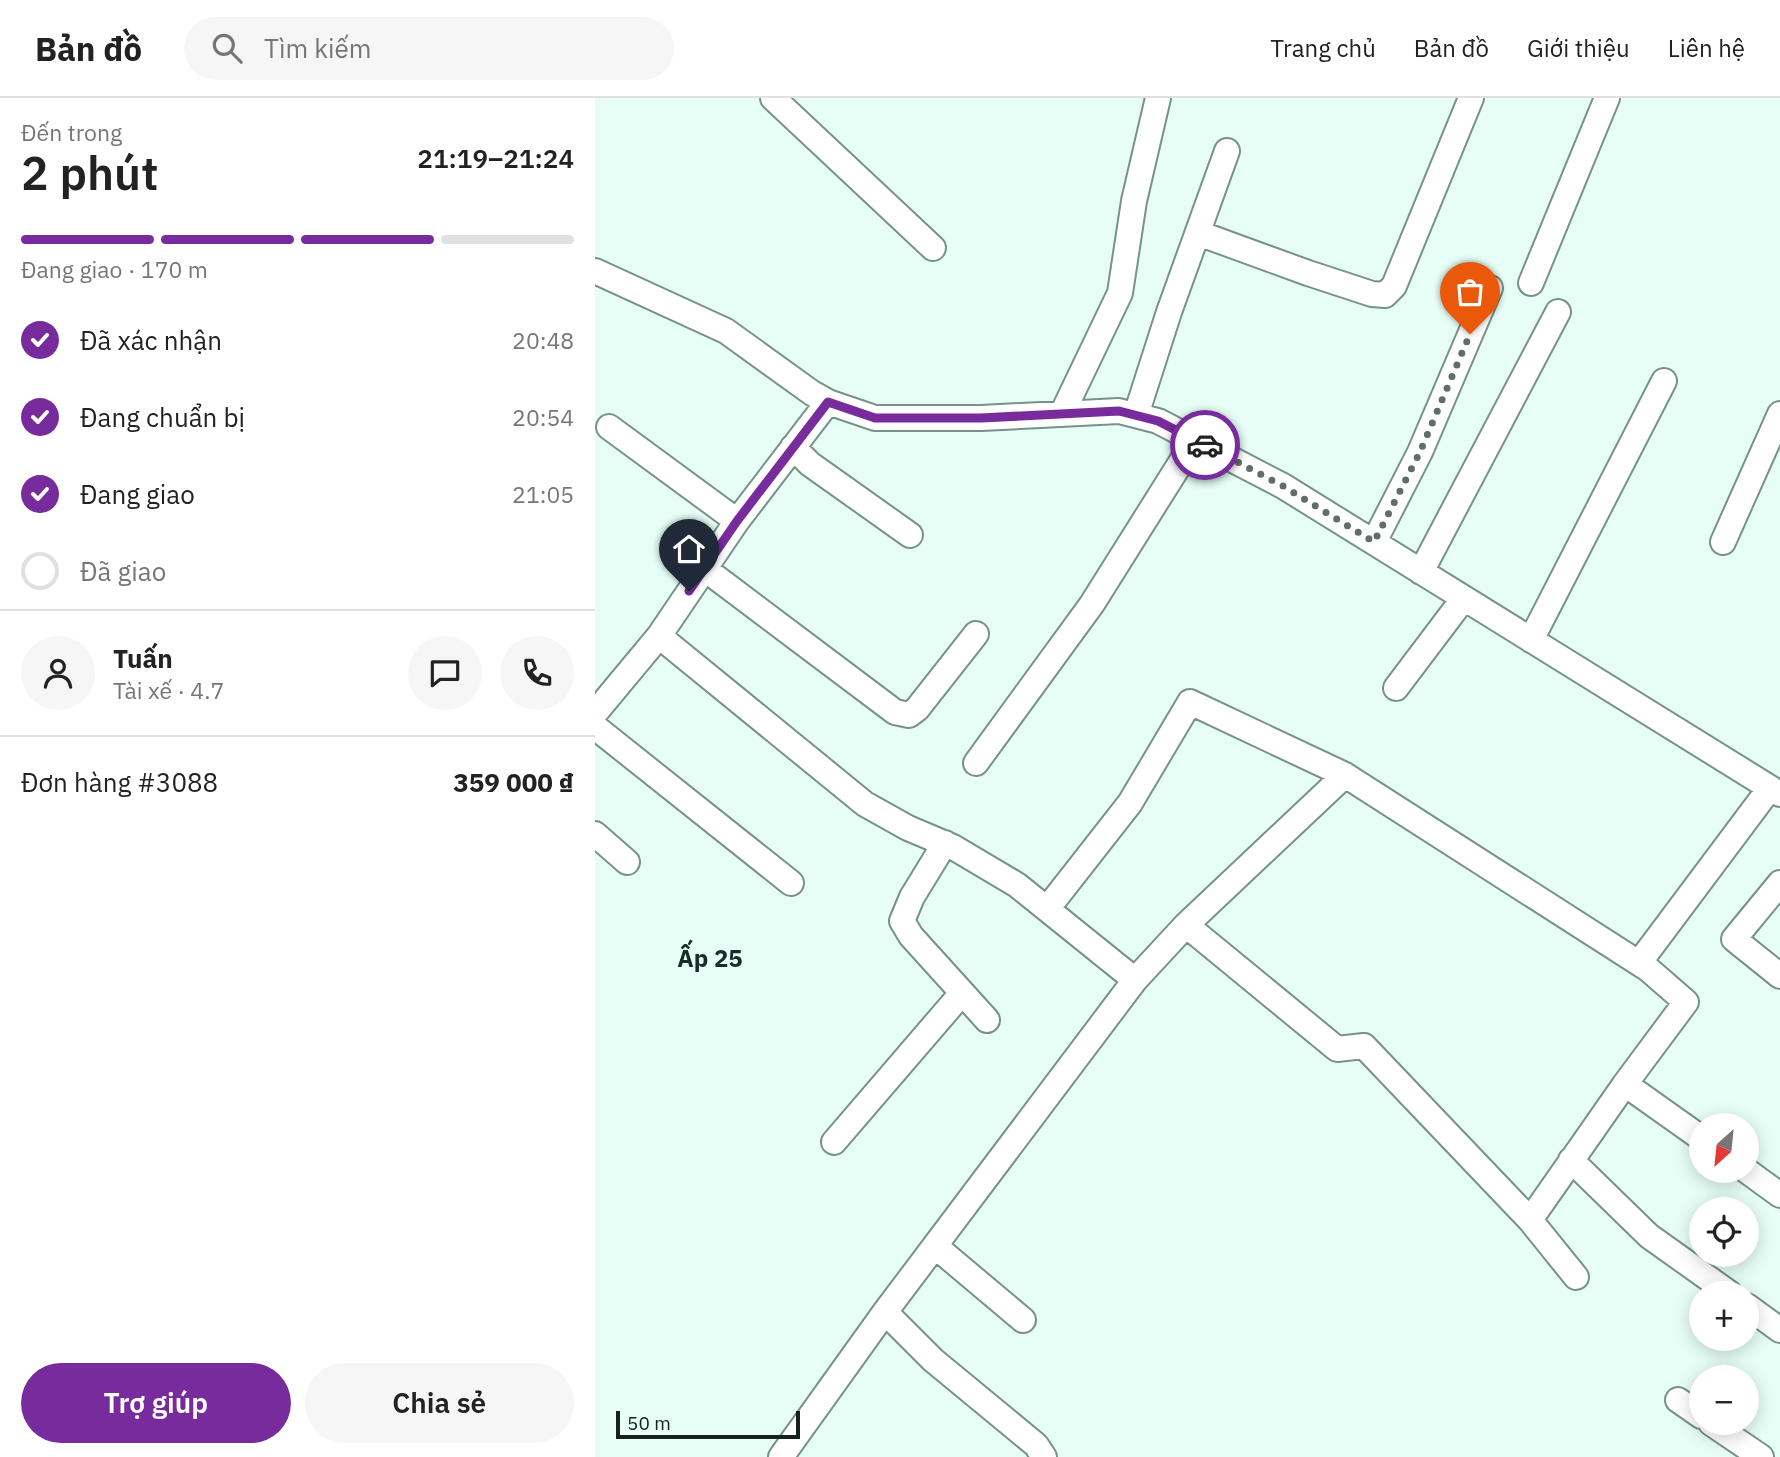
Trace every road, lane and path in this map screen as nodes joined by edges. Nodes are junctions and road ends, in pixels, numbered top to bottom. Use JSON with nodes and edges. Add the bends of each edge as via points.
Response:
{"nodes":[{"id":1,"x":773,"y":98,"type":"edge"},
{"id":2,"x":1158,"y":98,"type":"edge"},
{"id":3,"x":1471,"y":98,"type":"edge"},
{"id":4,"x":1607,"y":98,"type":"edge"},
{"id":5,"x":1227,"y":151,"type":"dead end"},
{"id":6,"x":1198,"y":233,"type":"junction"},
{"id":7,"x":933,"y":248,"type":"dead end"},
{"id":8,"x":595,"y":271,"type":"edge"},
{"id":9,"x":1531,"y":283,"type":"dead end"},
{"id":10,"x":1490,"y":288,"type":"dead end"},
{"id":11,"x":1558,"y":313,"type":"dead end"},
{"id":12,"x":1664,"y":381,"type":"dead end"},
{"id":13,"x":828,"y":402,"type":"junction"},
{"id":14,"x":1780,"y":414,"type":"edge"},
{"id":15,"x":1062,"y":415,"type":"junction"},
{"id":16,"x":1136,"y":415,"type":"junction"},
{"id":17,"x":609,"y":427,"type":"dead end"},
{"id":18,"x":1195,"y":440,"type":"junction"},
{"id":19,"x":793,"y":447,"type":"junction"},
{"id":20,"x":737,"y":521,"type":"junction"},
{"id":21,"x":910,"y":535,"type":"dead end"},
{"id":22,"x":1374,"y":542,"type":"junction"},
{"id":23,"x":1723,"y":542,"type":"dead end"},
{"id":24,"x":705,"y":569,"type":"junction"},
{"id":25,"x":1421,"y":572,"type":"junction"},
{"id":26,"x":1464,"y":598,"type":"junction"},
{"id":27,"x":976,"y":634,"type":"dead end"},
{"id":28,"x":659,"y":636,"type":"junction"},
{"id":29,"x":1531,"y":640,"type":"junction"},
{"id":30,"x":1395,"y":688,"type":"dead end"},
{"id":31,"x":595,"y":713,"type":"edge"},
{"id":32,"x":595,"y":727,"type":"edge"},
{"id":33,"x":976,"y":763,"type":"dead end"},
{"id":34,"x":1345,"y":775,"type":"junction"},
{"id":35,"x":1775,"y":791,"type":"edge"},
{"id":36,"x":595,"y":834,"type":"edge"},
{"id":37,"x":944,"y":843,"type":"junction"},
{"id":38,"x":627,"y":862,"type":"dead end"},
{"id":39,"x":791,"y":883,"type":"dead end"},
{"id":40,"x":1780,"y":883,"type":"edge"},
{"id":41,"x":1047,"y":909,"type":"junction"},
{"id":42,"x":1186,"y":925,"type":"junction"},
{"id":43,"x":1639,"y":963,"type":"junction"},
{"id":44,"x":1780,"y":976,"type":"edge"},
{"id":45,"x":1135,"y":980,"type":"junction"},
{"id":46,"x":963,"y":993,"type":"junction"},
{"id":47,"x":987,"y":1020,"type":"dead end"},
{"id":48,"x":1625,"y":1083,"type":"junction"},
{"id":49,"x":1689,"y":1129,"type":"edge"},
{"id":50,"x":834,"y":1142,"type":"dead end"},
{"id":51,"x":1571,"y":1160,"type":"junction"},
{"id":52,"x":1759,"y":1180,"type":"edge"},
{"id":53,"x":1780,"y":1195,"type":"edge"},
{"id":54,"x":1530,"y":1220,"type":"junction"},
{"id":55,"x":935,"y":1246,"type":"junction"},
{"id":56,"x":1576,"y":1276,"type":"dead end"},
{"id":57,"x":1712,"y":1281,"type":"edge"},
{"id":58,"x":885,"y":1312,"type":"junction"},
{"id":59,"x":1759,"y":1315,"type":"edge"},
{"id":60,"x":1023,"y":1320,"type":"dead end"},
{"id":61,"x":1780,"y":1330,"type":"edge"},
{"id":62,"x":1678,"y":1400,"type":"dead end"},
{"id":63,"x":1689,"y":1408,"type":"edge"},
{"id":64,"x":1729,"y":1435,"type":"edge"},
{"id":65,"x":781,"y":1457,"type":"edge"},
{"id":66,"x":1044,"y":1457,"type":"edge"},
{"id":67,"x":1761,"y":1457,"type":"edge"}],
"edges":[{"from":1,"to":7,"type":"street"},
{"from":2,"to":15,"type":"street","via":[[1134,201],[1120,293]]},
{"from":3,"to":6,"type":"street","via":[[1399,276],[1385,295]]},
{"from":4,"to":9,"type":"street"},
{"from":5,"to":6,"type":"street"},
{"from":6,"to":16,"type":"street"},
{"from":8,"to":13,"type":"street","via":[[726,331]]},
{"from":10,"to":22,"type":"street","via":[[1420,452]]},
{"from":11,"to":25,"type":"street"},
{"from":12,"to":29,"type":"street"},
{"from":13,"to":15,"type":"street","via":[[875,418]]},
{"from":13,"to":19,"type":"street"},
{"from":14,"to":23,"type":"street"},
{"from":15,"to":16,"type":"street","via":[[1119,411]]},
{"from":16,"to":18,"type":"street"},
{"from":17,"to":20,"type":"street"},
{"from":18,"to":22,"type":"street","via":[[1283,486]]},
{"from":18,"to":33,"type":"street","via":[[1092,604]]},
{"from":19,"to":20,"type":"street"},
{"from":19,"to":21,"type":"street"},
{"from":20,"to":24,"type":"street"},
{"from":22,"to":25,"type":"street"},
{"from":24,"to":27,"type":"street","via":[[902,714],[916,709]]},
{"from":24,"to":28,"type":"street"},
{"from":25,"to":26,"type":"street"},
{"from":26,"to":29,"type":"street"},
{"from":26,"to":30,"type":"street"},
{"from":28,"to":31,"type":"street"},
{"from":28,"to":37,"type":"street","via":[[865,804]]},
{"from":29,"to":35,"type":"street"},
{"from":32,"to":39,"type":"street"},
{"from":34,"to":41,"type":"street","via":[[1190,702],[1130,803]]},
{"from":34,"to":42,"type":"street"},
{"from":34,"to":43,"type":"street"},
{"from":35,"to":43,"type":"street"},
{"from":36,"to":38,"type":"street"},
{"from":37,"to":41,"type":"street","via":[[1017,884]]},
{"from":37,"to":46,"type":"street","via":[[902,922]]},
{"from":40,"to":44,"type":"street","via":[[1734,939]]},
{"from":41,"to":45,"type":"street"},
{"from":42,"to":45,"type":"street"},
{"from":42,"to":54,"type":"street","via":[[1337,1049],[1364,1046]]},
{"from":43,"to":48,"type":"street","via":[[1686,1002]]},
{"from":45,"to":55,"type":"street"},
{"from":46,"to":47,"type":"street"},
{"from":46,"to":50,"type":"street"},
{"from":48,"to":49,"type":"street"},
{"from":48,"to":51,"type":"street"},
{"from":51,"to":54,"type":"street"},
{"from":51,"to":57,"type":"street","via":[[1649,1236]]},
{"from":52,"to":53,"type":"street"},
{"from":54,"to":56,"type":"street"},
{"from":55,"to":58,"type":"street"},
{"from":55,"to":60,"type":"street"},
{"from":58,"to":65,"type":"street"},
{"from":58,"to":66,"type":"street"},
{"from":59,"to":61,"type":"street"},
{"from":62,"to":63,"type":"street"},
{"from":64,"to":67,"type":"street"}]}
